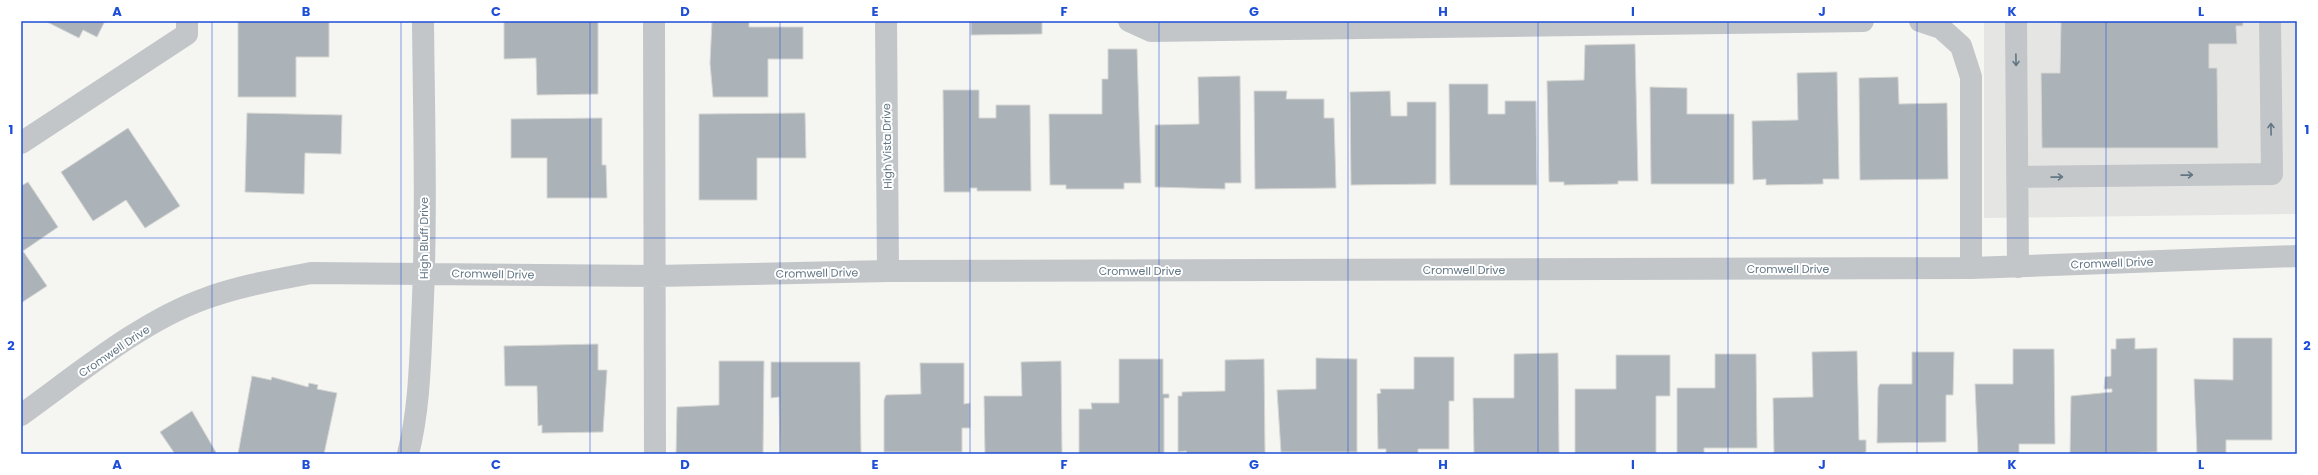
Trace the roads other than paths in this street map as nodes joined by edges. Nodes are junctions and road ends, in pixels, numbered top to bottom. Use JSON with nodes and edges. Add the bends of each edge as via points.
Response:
{"nodes":[{"id":1,"x":187,"y":21,"type":"edge"},
{"id":2,"x":423,"y":21,"type":"edge"},
{"id":3,"x":654,"y":21,"type":"edge"},
{"id":4,"x":886,"y":21,"type":"edge"},
{"id":5,"x":1129,"y":21,"type":"edge"},
{"id":6,"x":1863,"y":21,"type":"edge"},
{"id":7,"x":1920,"y":21,"type":"edge"},
{"id":8,"x":2016,"y":21,"type":"edge"},
{"id":9,"x":2270,"y":21,"type":"edge"},
{"id":10,"x":21,"y":143,"type":"edge"},
{"id":11,"x":2018,"y":177,"type":"junction"},
{"id":12,"x":2297,"y":256,"type":"edge"},
{"id":13,"x":2018,"y":267,"type":"junction"},
{"id":14,"x":1971,"y":268,"type":"junction"},
{"id":15,"x":888,"y":271,"type":"junction"},
{"id":16,"x":424,"y":273,"type":"junction"},
{"id":17,"x":656,"y":276,"type":"junction"},
{"id":18,"x":21,"y":414,"type":"edge"},
{"id":19,"x":408,"y":454,"type":"edge"},
{"id":20,"x":655,"y":454,"type":"edge"}],
"edges":[{"from":1,"to":10,"type":"street","via":[[187,34]]},
{"from":2,"to":16,"type":"street","name":"High Bluff Drive"},
{"from":3,"to":17,"type":"street"},
{"from":4,"to":15,"type":"street","name":"High Vista Drive"},
{"from":5,"to":6,"type":"street","via":[[1151,31]]},
{"from":7,"to":14,"type":"street","via":[[1941,28],[1961,46],[1971,77]]},
{"from":8,"to":11,"type":"street","one_way":true},
{"from":11,"to":9,"type":"street","one_way":true,"via":[[2272,174]]},
{"from":11,"to":13,"type":"street"},
{"from":12,"to":13,"type":"street","name":"Cromwell Drive"},
{"from":13,"to":14,"type":"street","name":"Cromwell Drive"},
{"from":14,"to":15,"type":"street","name":"Cromwell Drive"},
{"from":15,"to":17,"type":"street","name":"Cromwell Drive"},
{"from":16,"to":17,"type":"street","name":"Cromwell Drive"},
{"from":16,"to":18,"type":"street","name":"Cromwell Drive","via":[[311,274],[259,282],[203,299],[144,329]]},
{"from":16,"to":19,"type":"street","name":"High Bluff Drive","via":[[419,374],[413,436]]},
{"from":17,"to":20,"type":"street"}]}
